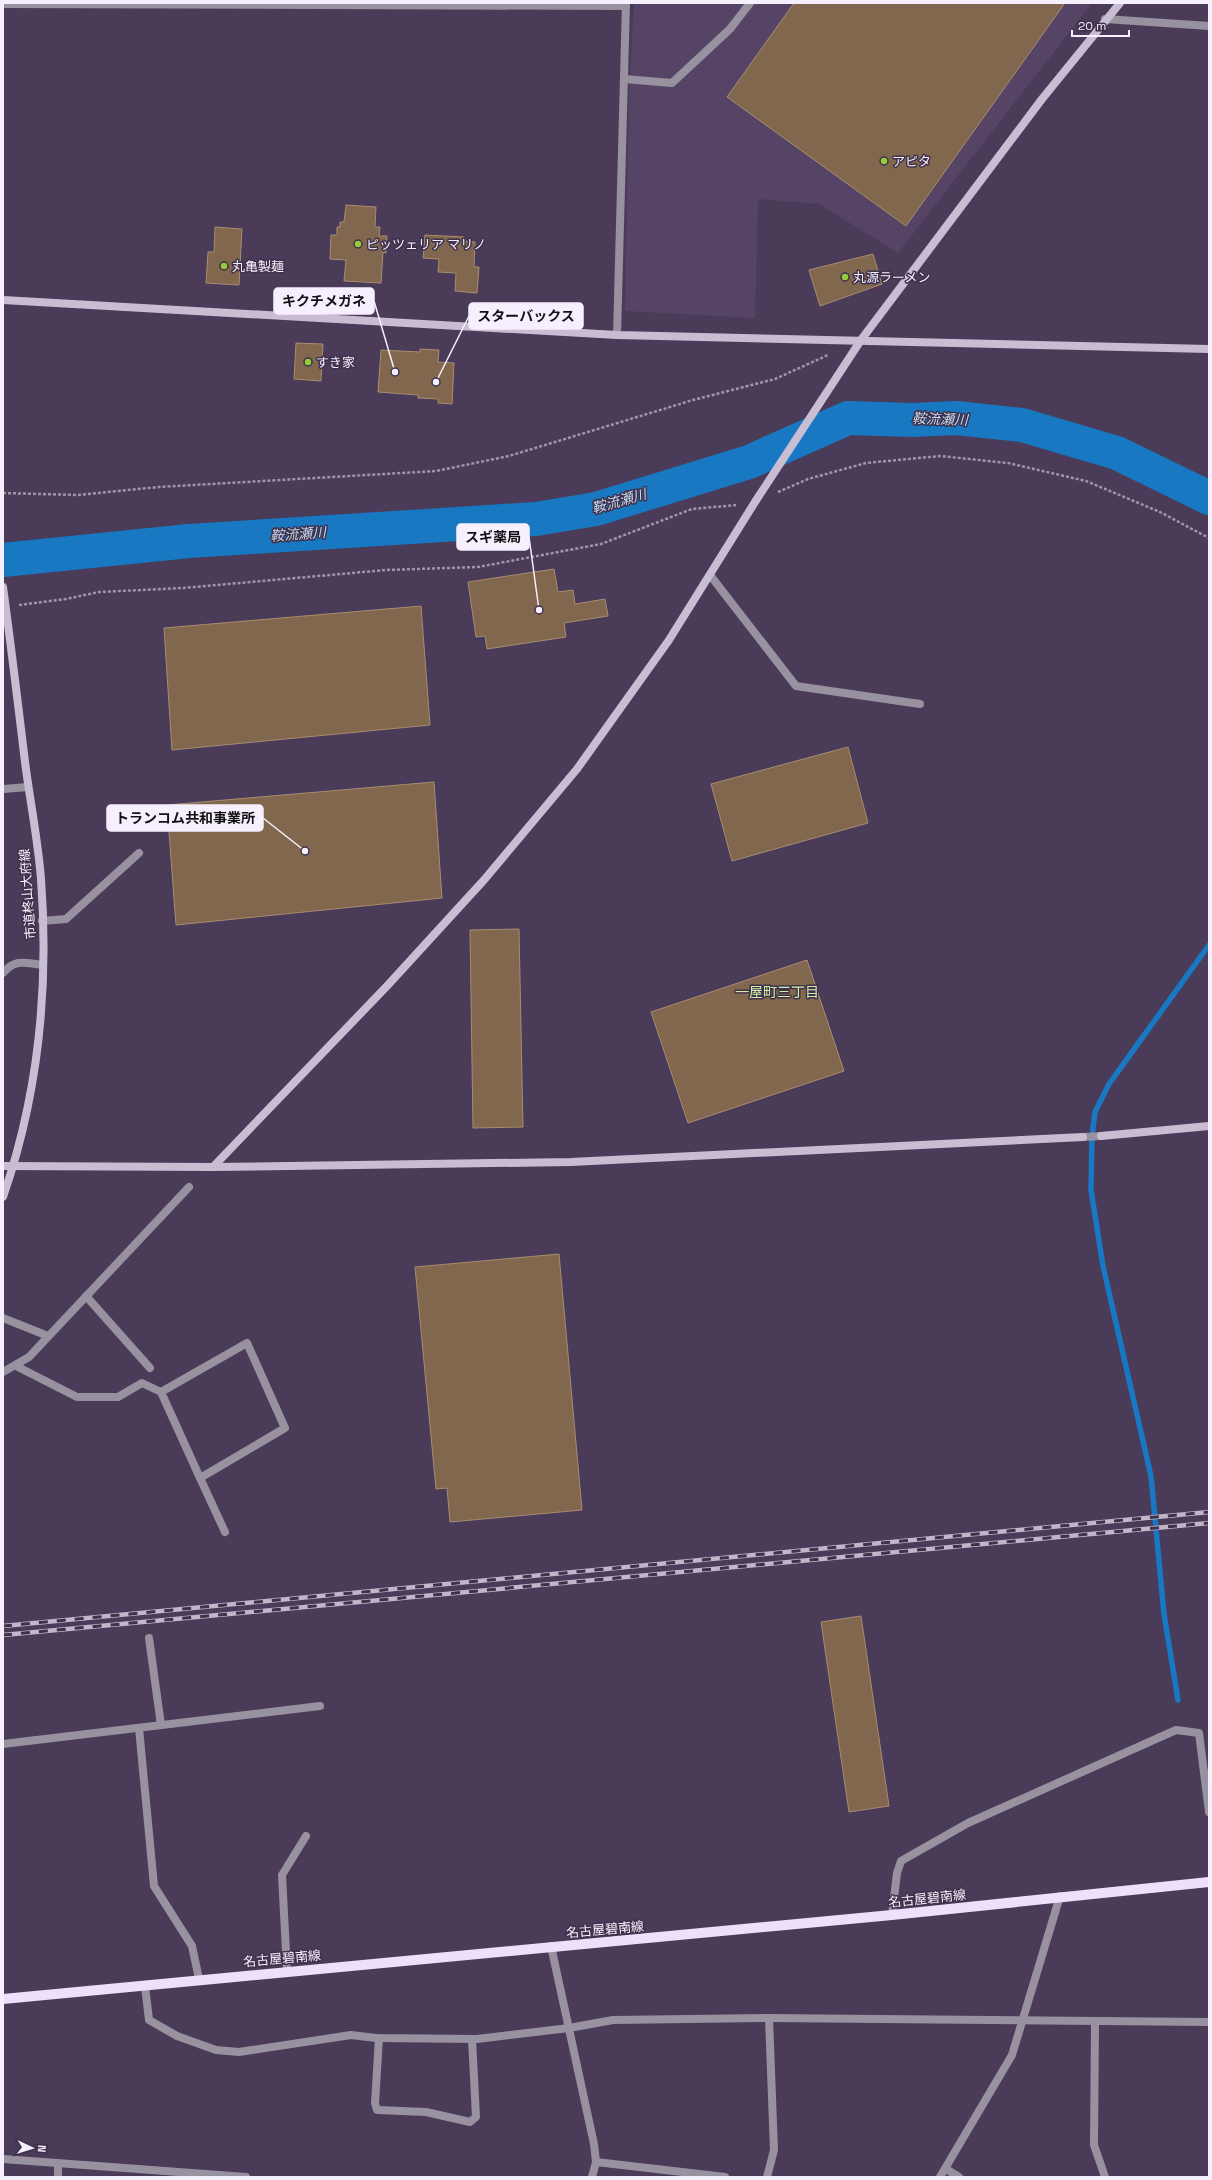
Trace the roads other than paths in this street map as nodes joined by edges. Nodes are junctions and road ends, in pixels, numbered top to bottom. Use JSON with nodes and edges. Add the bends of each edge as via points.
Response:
{"nodes":[{"id":1,"x":750,"y":3,"type":"edge"},
{"id":2,"x":1120,"y":3,"type":"edge"},
{"id":3,"x":3,"y":4,"type":"edge"},
{"id":4,"x":626,"y":5,"type":"edge"},
{"id":5,"x":1105,"y":19,"type":"junction"},
{"id":6,"x":1209,"y":26,"type":"edge"},
{"id":7,"x":624,"y":79,"type":"junction"},
{"id":8,"x":3,"y":300,"type":"edge"},
{"id":9,"x":617,"y":334,"type":"junction"},
{"id":10,"x":861,"y":340,"type":"junction"},
{"id":11,"x":1209,"y":349,"type":"edge"},
{"id":12,"x":710,"y":575,"type":"junction"},
{"id":13,"x":3,"y":587,"type":"edge"},
{"id":14,"x":920,"y":704,"type":"dead end"},
{"id":15,"x":28,"y":787,"type":"junction"},
{"id":16,"x":3,"y":789,"type":"edge"},
{"id":17,"x":139,"y":853,"type":"dead end"},
{"id":18,"x":42,"y":921,"type":"junction"},
{"id":19,"x":43,"y":965,"type":"junction"},
{"id":20,"x":3,"y":973,"type":"edge"},
{"id":21,"x":1209,"y":1126,"type":"edge"},
{"id":22,"x":3,"y":1166,"type":"edge"},
{"id":23,"x":14,"y":1166,"type":"junction"},
{"id":24,"x":213,"y":1167,"type":"junction"},
{"id":25,"x":189,"y":1186,"type":"dead end"},
{"id":26,"x":3,"y":1197,"type":"edge"},
{"id":27,"x":86,"y":1296,"type":"junction"},
{"id":28,"x":3,"y":1318,"type":"edge"},
{"id":29,"x":48,"y":1336,"type":"junction"},
{"id":30,"x":16,"y":1366,"type":"junction"},
{"id":31,"x":150,"y":1368,"type":"dead end"},
{"id":32,"x":3,"y":1372,"type":"edge"},
{"id":33,"x":161,"y":1392,"type":"junction"},
{"id":34,"x":200,"y":1478,"type":"junction"},
{"id":35,"x":225,"y":1532,"type":"dead end"},
{"id":36,"x":149,"y":1638,"type":"dead end"},
{"id":37,"x":320,"y":1706,"type":"dead end"},
{"id":38,"x":161,"y":1725,"type":"junction"},
{"id":39,"x":139,"y":1728,"type":"junction"},
{"id":40,"x":3,"y":1744,"type":"edge"},
{"id":41,"x":1209,"y":1812,"type":"edge"},
{"id":42,"x":306,"y":1836,"type":"dead end"},
{"id":43,"x":1209,"y":1882,"type":"edge"},
{"id":44,"x":1060,"y":1896,"type":"junction"},
{"id":45,"x":892,"y":1915,"type":"junction"},
{"id":46,"x":551,"y":1946,"type":"junction"},
{"id":47,"x":287,"y":1971,"type":"junction"},
{"id":48,"x":199,"y":1979,"type":"junction"},
{"id":49,"x":145,"y":1986,"type":"junction"},
{"id":50,"x":3,"y":1999,"type":"edge"},
{"id":51,"x":769,"y":2018,"type":"junction"},
{"id":52,"x":1024,"y":2020,"type":"junction"},
{"id":53,"x":1095,"y":2022,"type":"junction"},
{"id":54,"x":1209,"y":2022,"type":"edge"},
{"id":55,"x":569,"y":2028,"type":"junction"},
{"id":56,"x":379,"y":2038,"type":"junction"},
{"id":57,"x":472,"y":2039,"type":"junction"},
{"id":58,"x":3,"y":2159,"type":"edge"},
{"id":59,"x":596,"y":2162,"type":"junction"},
{"id":60,"x":58,"y":2164,"type":"junction"},
{"id":61,"x":946,"y":2169,"type":"junction"},
{"id":62,"x":667,"y":2174,"type":"edge"},
{"id":63,"x":203,"y":2176,"type":"edge"},
{"id":64,"x":58,"y":2177,"type":"edge"},
{"id":65,"x":246,"y":2177,"type":"edge"},
{"id":66,"x":592,"y":2177,"type":"edge"},
{"id":67,"x":725,"y":2177,"type":"edge"},
{"id":68,"x":768,"y":2177,"type":"edge"},
{"id":69,"x":940,"y":2177,"type":"edge"},
{"id":70,"x":959,"y":2177,"type":"edge"},
{"id":71,"x":1105,"y":2177,"type":"edge"}],
"edges":[{"from":1,"to":7,"type":"street","via":[[730,29],[672,83]]},
{"from":2,"to":5,"type":"street"},
{"from":3,"to":4,"type":"street"},
{"from":4,"to":7,"type":"street"},
{"from":5,"to":6,"type":"street"},
{"from":5,"to":10,"type":"street"},
{"from":7,"to":9,"type":"street"},
{"from":8,"to":9,"type":"street"},
{"from":9,"to":10,"type":"street"},
{"from":10,"to":11,"type":"street"},
{"from":10,"to":12,"type":"street"},
{"from":12,"to":14,"type":"street","via":[[796,686]]},
{"from":12,"to":24,"type":"street","via":[[669,640],[577,769],[484,880],[387,986]]},
{"from":13,"to":15,"type":"street","name":"市道柊山大府線"},
{"from":15,"to":16,"type":"street"},
{"from":15,"to":18,"type":"street","name":"市道柊山大府線","via":[[41,878]]},
{"from":17,"to":18,"type":"street","via":[[66,919]]},
{"from":18,"to":19,"type":"street","name":"市道柊山大府線"},
{"from":19,"to":20,"type":"street","via":[[20,962],[10,965]]},
{"from":19,"to":23,"type":"street","name":"市道柊山大府線","via":[[38,1038],[26,1118]]},
{"from":21,"to":24,"type":"street","via":[[1101,1136],[571,1162]]},
{"from":22,"to":23,"type":"street"},
{"from":23,"to":24,"type":"street"},
{"from":23,"to":26,"type":"street","name":"市道柊山大府線"},
{"from":25,"to":27,"type":"street"},
{"from":27,"to":29,"type":"street"},
{"from":27,"to":31,"type":"street"},
{"from":28,"to":29,"type":"street"},
{"from":29,"to":30,"type":"street","via":[[29,1357]]},
{"from":30,"to":32,"type":"street"},
{"from":30,"to":33,"type":"street","via":[[77,1397],[118,1397],[142,1383]]},
{"from":33,"to":34,"type":"street"},
{"from":33,"to":34,"type":"street","via":[[247,1343],[285,1428]]},
{"from":34,"to":35,"type":"street"},
{"from":36,"to":38,"type":"street"},
{"from":37,"to":38,"type":"street"},
{"from":38,"to":39,"type":"street"},
{"from":39,"to":40,"type":"street"},
{"from":39,"to":48,"type":"street","via":[[154,1886],[192,1946]]},
{"from":41,"to":45,"type":"street","via":[[1199,1733],[1176,1730],[968,1823],[901,1861]]},
{"from":42,"to":47,"type":"street","via":[[282,1875]]},
{"from":43,"to":44,"type":"main road","name":"名古屋碧南線"},
{"from":44,"to":45,"type":"main road","name":"名古屋碧南線"},
{"from":44,"to":52,"type":"street"},
{"from":45,"to":46,"type":"main road","name":"名古屋碧南線"},
{"from":46,"to":47,"type":"main road","name":"名古屋碧南線"},
{"from":46,"to":55,"type":"street"},
{"from":47,"to":48,"type":"main road","name":"名古屋碧南線"},
{"from":48,"to":49,"type":"main road","name":"名古屋碧南線"},
{"from":49,"to":50,"type":"main road","name":"名古屋碧南線"},
{"from":49,"to":56,"type":"street","via":[[149,2020],[177,2036],[216,2050],[239,2052],[351,2035]]},
{"from":51,"to":52,"type":"street"},
{"from":51,"to":55,"type":"street","via":[[614,2020]]},
{"from":51,"to":68,"type":"street","via":[[774,2150]]},
{"from":52,"to":53,"type":"street"},
{"from":52,"to":61,"type":"street","via":[[1012,2055]]},
{"from":53,"to":54,"type":"street"},
{"from":53,"to":71,"type":"street","via":[[1094,2145]]},
{"from":55,"to":57,"type":"street"},
{"from":55,"to":59,"type":"street"},
{"from":56,"to":57,"type":"street"},
{"from":56,"to":57,"type":"street","via":[[374,2104],[377,2110],[426,2112],[470,2122],[476,2117]]},
{"from":58,"to":60,"type":"street"},
{"from":59,"to":62,"type":"street"},
{"from":59,"to":66,"type":"street"},
{"from":60,"to":63,"type":"street"},
{"from":60,"to":64,"type":"street"},
{"from":61,"to":69,"type":"street"},
{"from":61,"to":70,"type":"street"},
{"from":62,"to":67,"type":"street"},
{"from":63,"to":65,"type":"street"}]}
